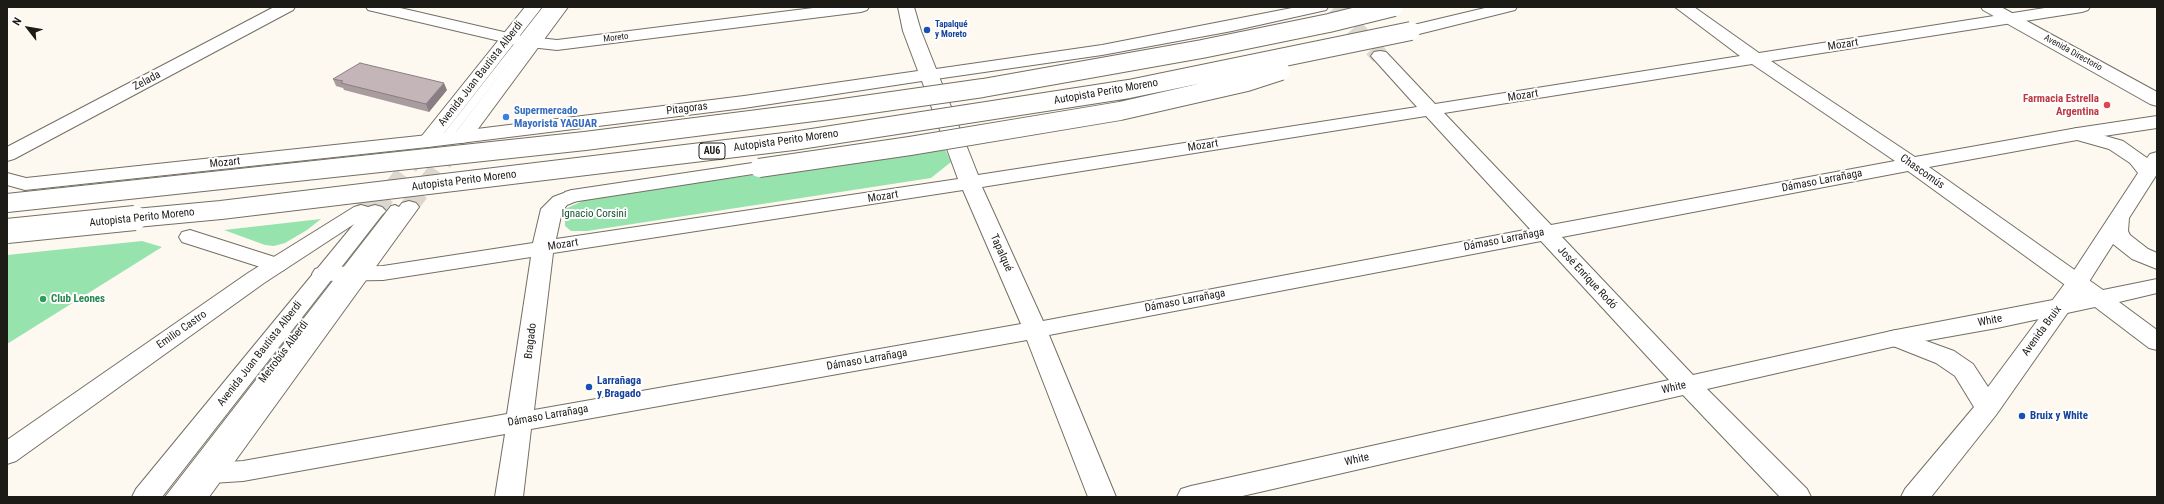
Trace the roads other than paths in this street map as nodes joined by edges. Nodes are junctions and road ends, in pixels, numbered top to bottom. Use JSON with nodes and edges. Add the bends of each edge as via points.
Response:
{"nodes":[{"id":1,"x":287,"y":7,"type":"edge"},
{"id":2,"x":374,"y":7,"type":"edge"},
{"id":3,"x":534,"y":7,"type":"edge"},
{"id":4,"x":548,"y":7,"type":"edge"},
{"id":5,"x":560,"y":7,"type":"edge"},
{"id":6,"x":861,"y":7,"type":"edge"},
{"id":7,"x":906,"y":7,"type":"edge"},
{"id":8,"x":1320,"y":7,"type":"edge"},
{"id":9,"x":1394,"y":7,"type":"edge"},
{"id":10,"x":1509,"y":7,"type":"edge"},
{"id":11,"x":1683,"y":7,"type":"edge"},
{"id":12,"x":1989,"y":7,"type":"edge"},
{"id":13,"x":2082,"y":7,"type":"edge"},
{"id":14,"x":2009,"y":18,"type":"junction"},
{"id":15,"x":1411,"y":31,"type":"junction"},
{"id":16,"x":521,"y":41,"type":"junction"},
{"id":17,"x":1380,"y":56,"type":"tunnel mouth"},
{"id":18,"x":1756,"y":59,"type":"junction"},
{"id":19,"x":928,"y":75,"type":"junction"},
{"id":20,"x":2157,"y":100,"type":"edge"},
{"id":21,"x":1430,"y":110,"type":"junction"},
{"id":22,"x":2157,"y":122,"type":"edge"},
{"id":23,"x":2077,"y":134,"type":"junction"},
{"id":24,"x":445,"y":139,"type":"junction"},
{"id":25,"x":7,"y":155,"type":"edge"},
{"id":26,"x":1912,"y":164,"type":"junction"},
{"id":27,"x":2152,"y":165,"type":"edge"},
{"id":28,"x":7,"y":179,"type":"edge"},
{"id":29,"x":970,"y":182,"type":"junction"},
{"id":30,"x":7,"y":203,"type":"edge"},
{"id":31,"x":385,"y":209,"type":"junction"},
{"id":32,"x":2119,"y":219,"type":"junction"},
{"id":33,"x":7,"y":232,"type":"edge"},
{"id":34,"x":1545,"y":232,"type":"junction"},
{"id":35,"x":190,"y":237,"type":"dead end"},
{"id":36,"x":543,"y":248,"type":"junction"},
{"id":37,"x":2157,"y":262,"type":"edge"},
{"id":38,"x":276,"y":264,"type":"junction"},
{"id":39,"x":342,"y":274,"type":"junction"},
{"id":40,"x":2077,"y":283,"type":"junction"},
{"id":41,"x":2157,"y":286,"type":"edge"},
{"id":42,"x":2098,"y":299,"type":"junction"},
{"id":43,"x":2060,"y":307,"type":"junction"},
{"id":44,"x":1035,"y":330,"type":"junction"},
{"id":45,"x":1896,"y":338,"type":"junction"},
{"id":46,"x":2157,"y":342,"type":"edge"},
{"id":47,"x":1688,"y":385,"type":"junction"},
{"id":48,"x":1986,"y":408,"type":"junction"},
{"id":49,"x":521,"y":421,"type":"junction"},
{"id":50,"x":7,"y":454,"type":"edge"},
{"id":51,"x":212,"y":472,"type":"junction"},
{"id":52,"x":146,"y":497,"type":"edge"},
{"id":53,"x":173,"y":497,"type":"edge"},
{"id":54,"x":194,"y":497,"type":"edge"},
{"id":55,"x":509,"y":497,"type":"edge"},
{"id":56,"x":1102,"y":497,"type":"edge"},
{"id":57,"x":1191,"y":497,"type":"edge"},
{"id":58,"x":1797,"y":497,"type":"edge"},
{"id":59,"x":1915,"y":497,"type":"edge"}],
"edges":[{"from":1,"to":25,"type":"main road","name":"Zelada"},
{"from":2,"to":16,"type":"main road","name":"Moreto"},
{"from":3,"to":16,"type":"main road","name":"Avenida Juan Bautista Alberdi"},
{"from":4,"to":16,"type":"lane"},
{"from":5,"to":16,"type":"main road","name":"Avenida Juan Bautista Alberdi"},
{"from":6,"to":16,"type":"main road","name":"Moreto","via":[[557,45]]},
{"from":7,"to":19,"type":"main road","name":"Tapalqué"},
{"from":8,"to":19,"type":"main road","name":"Pitagoras","via":[[1169,38]]},
{"from":9,"to":30,"type":"main road","number":"AU6","bridge":true,"via":[[1202,49],[983,88],[829,110],[585,141]]},
{"from":10,"to":15,"type":"main road","name":"Autopista Perito Moreno","number":"AU6"},
{"from":11,"to":18,"type":"main road","name":"Chascomús"},
{"from":12,"to":14,"type":"main road","name":"Avenida Directorio"},
{"from":13,"to":14,"type":"main road","name":"Mozart"},
{"from":14,"to":18,"type":"main road","name":"Mozart"},
{"from":14,"to":20,"type":"main road","name":"Avenida Directorio"},
{"from":15,"to":33,"type":"main road","name":"Autopista Perito Moreno","number":"AU6","bridge":true,"via":[[1129,88],[793,141],[245,207]]},
{"from":15,"to":36,"type":"main road","name":"Bragado","bridge":true,"via":[[1247,82],[1173,100],[918,144],[572,196],[560,201],[552,209]]},
{"from":16,"to":24,"type":"main road","name":"Avenida Juan Bautista Alberdi"},
{"from":16,"to":24,"type":"main road","name":"Avenida Juan Bautista Alberdi"},
{"from":17,"to":21,"type":"main road","name":"José Enrique Rodó"},
{"from":18,"to":21,"type":"main road","name":"Mozart"},
{"from":18,"to":26,"type":"main road","name":"Chascomús"},
{"from":19,"to":24,"type":"main road","name":"Pitagoras","via":[[744,102]]},
{"from":19,"to":29,"type":"main road","name":"Tapalqué"},
{"from":21,"to":29,"type":"main road","name":"Mozart"},
{"from":21,"to":34,"type":"main road","name":"José Enrique Rodó"},
{"from":22,"to":23,"type":"main road","name":"Dámaso Larrañaga"},
{"from":23,"to":26,"type":"main road","name":"Dámaso Larrañaga"},
{"from":23,"to":27,"type":"main road","via":[[2122,148],[2137,159]]},
{"from":24,"to":28,"type":"main road","name":"Mozart","via":[[25,184]]},
{"from":26,"to":34,"type":"main road","name":"Dámaso Larrañaga"},
{"from":26,"to":40,"type":"main road","name":"Chascomús"},
{"from":27,"to":32,"type":"main road","name":"Avenida Bruix"},
{"from":29,"to":36,"type":"main road","name":"Mozart"},
{"from":29,"to":44,"type":"main road","name":"Tapalqué"},
{"from":31,"to":38,"type":"main road","name":"Emilio Castro"},
{"from":31,"to":39,"type":"main road","name":"Avenida Juan Bautista Alberdi"},
{"from":31,"to":39,"type":"main road","name":"Avenida Juan Bautista Alberdi"},
{"from":32,"to":37,"type":"main road","via":[[2117,231],[2122,239],[2140,254]]},
{"from":32,"to":40,"type":"main road","name":"Avenida Bruix"},
{"from":34,"to":44,"type":"main road","name":"Dámaso Larrañaga"},
{"from":34,"to":47,"type":"main road","name":"José Enrique Rodó"},
{"from":35,"to":38,"type":"main road"},
{"from":36,"to":39,"type":"main road","name":"Mozart","via":[[383,272]]},
{"from":36,"to":49,"type":"main road","name":"Bragado"},
{"from":38,"to":50,"type":"main road","name":"Emilio Castro"},
{"from":39,"to":51,"type":"main road","name":"Avenida Juan Bautista Alberdi"},
{"from":39,"to":52,"type":"main road","name":"Avenida Juan Bautista Alberdi"},
{"from":39,"to":53,"type":"lane","name":"Metrobús Alberdi"},
{"from":40,"to":42,"type":"main road","name":"Chascomús"},
{"from":40,"to":43,"type":"main road","name":"Avenida Bruix"},
{"from":41,"to":42,"type":"main road","name":"White"},
{"from":42,"to":43,"type":"main road","name":"White"},
{"from":42,"to":46,"type":"main road","name":"Chascomús"},
{"from":43,"to":45,"type":"main road","name":"White"},
{"from":43,"to":48,"type":"main road","name":"Avenida Bruix"},
{"from":44,"to":49,"type":"main road","name":"Dámaso Larrañaga"},
{"from":44,"to":56,"type":"main road","name":"Tapalqué"},
{"from":45,"to":47,"type":"main road","name":"White"},
{"from":45,"to":48,"type":"main road","via":[[1944,357],[1964,370]]},
{"from":47,"to":57,"type":"main road","name":"White"},
{"from":47,"to":58,"type":"main road","name":"José Enrique Rodó"},
{"from":48,"to":59,"type":"main road","name":"Avenida Bruix"},
{"from":49,"to":51,"type":"main road","name":"Dámaso Larrañaga","via":[[243,471]]},
{"from":49,"to":55,"type":"main road","name":"Bragado"},
{"from":51,"to":54,"type":"main road","name":"Avenida Juan Bautista Alberdi"}]}
